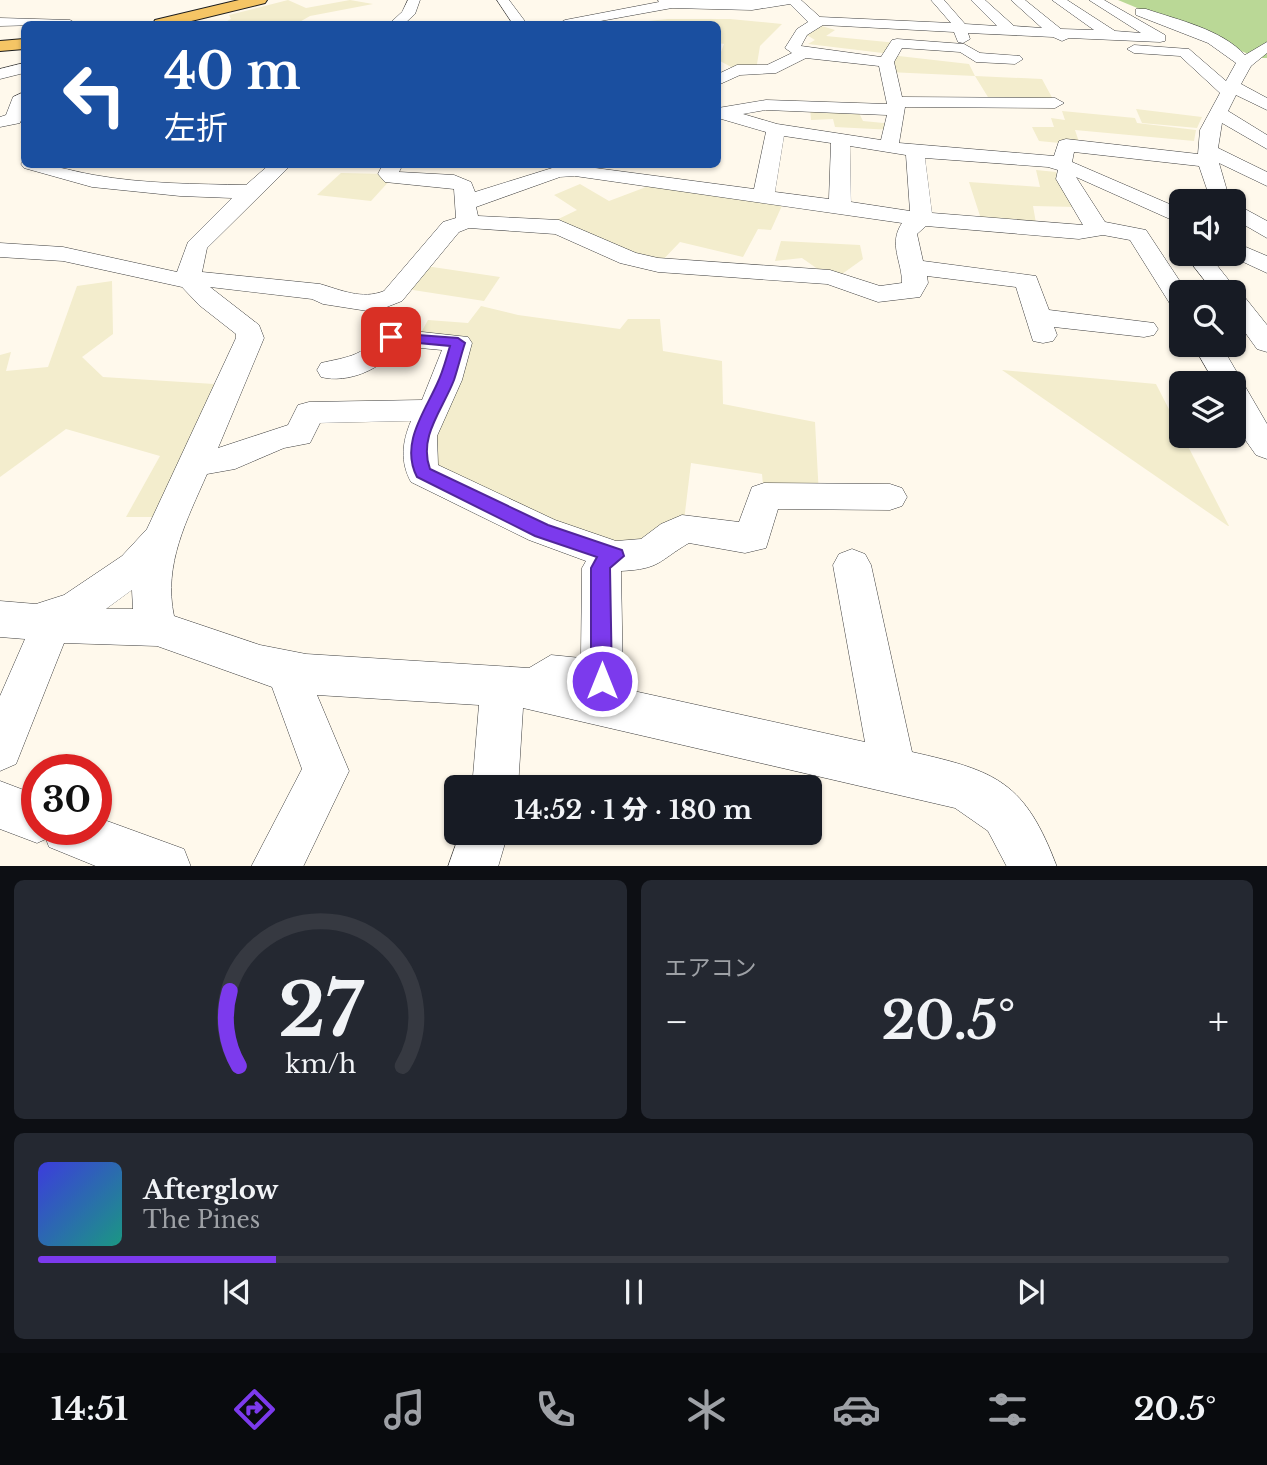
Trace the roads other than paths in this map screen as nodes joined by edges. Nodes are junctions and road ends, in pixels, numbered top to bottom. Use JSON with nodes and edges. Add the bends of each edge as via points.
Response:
{"nodes":[{"id":1,"x":260,"y":0,"type":"edge"},
{"id":2,"x":414,"y":0,"type":"edge"},
{"id":3,"x":503,"y":0,"type":"edge"},
{"id":4,"x":937,"y":0,"type":"edge"},
{"id":5,"x":976,"y":0,"type":"edge"},
{"id":6,"x":1017,"y":0,"type":"edge"},
{"id":7,"x":1058,"y":0,"type":"edge"},
{"id":8,"x":1097,"y":0,"type":"edge"},
{"id":9,"x":668,"y":2,"type":"edge"},
{"id":10,"x":740,"y":3,"type":"edge"},
{"id":11,"x":795,"y":3,"type":"edge"},
{"id":12,"x":857,"y":4,"type":"dead end"},
{"id":13,"x":904,"y":10,"type":"dead end"},
{"id":14,"x":1,"y":13,"type":"edge"},
{"id":15,"x":820,"y":14,"type":"junction"},
{"id":16,"x":51,"y":21,"type":"edge"},
{"id":17,"x":173,"y":21,"type":"edge"},
{"id":18,"x":400,"y":21,"type":"edge"},
{"id":19,"x":517,"y":21,"type":"edge"},
{"id":20,"x":579,"y":21,"type":"edge"},
{"id":21,"x":872,"y":23,"type":"junction"},
{"id":22,"x":920,"y":25,"type":"junction"},
{"id":23,"x":961,"y":28,"type":"junction"},
{"id":24,"x":1010,"y":30,"type":"junction"},
{"id":25,"x":1057,"y":33,"type":"junction"},
{"id":26,"x":1112,"y":36,"type":"junction"},
{"id":27,"x":21,"y":44,"type":"edge"},
{"id":28,"x":0,"y":46,"type":"edge"},
{"id":29,"x":1267,"y":46,"type":"edge"},
{"id":30,"x":964,"y":48,"type":"junction"},
{"id":31,"x":1126,"y":49,"type":"junction"},
{"id":32,"x":804,"y":53,"type":"junction"},
{"id":33,"x":1015,"y":59,"type":"dead end"},
{"id":34,"x":886,"y":62,"type":"junction"},
{"id":35,"x":1244,"y":63,"type":"junction"},
{"id":36,"x":1141,"y":65,"type":"dead end"},
{"id":37,"x":1267,"y":68,"type":"edge"},
{"id":38,"x":21,"y":69,"type":"edge"},
{"id":39,"x":0,"y":74,"type":"edge"},
{"id":40,"x":721,"y":78,"type":"edge"},
{"id":41,"x":0,"y":82,"type":"edge"},
{"id":42,"x":21,"y":83,"type":"edge"},
{"id":43,"x":1230,"y":88,"type":"junction"},
{"id":44,"x":21,"y":100,"type":"edge"},
{"id":45,"x":1055,"y":103,"type":"dead end"},
{"id":46,"x":1267,"y":105,"type":"edge"},
{"id":47,"x":896,"y":106,"type":"junction"},
{"id":48,"x":721,"y":113,"type":"edge"},
{"id":49,"x":1218,"y":113,"type":"junction"},
{"id":50,"x":721,"y":114,"type":"edge"},
{"id":51,"x":0,"y":122,"type":"edge"},
{"id":52,"x":776,"y":129,"type":"junction"},
{"id":53,"x":841,"y":139,"type":"junction"},
{"id":54,"x":1267,"y":143,"type":"edge"},
{"id":55,"x":889,"y":147,"type":"junction"},
{"id":56,"x":915,"y":151,"type":"junction"},
{"id":57,"x":1207,"y":155,"type":"junction"},
{"id":58,"x":1068,"y":167,"type":"junction"},
{"id":59,"x":44,"y":168,"type":"edge"},
{"id":60,"x":276,"y":168,"type":"edge"},
{"id":61,"x":391,"y":168,"type":"edge"},
{"id":62,"x":215,"y":170,"type":"dead end"},
{"id":63,"x":694,"y":175,"type":"edge"},
{"id":64,"x":1267,"y":180,"type":"edge"},
{"id":65,"x":1216,"y":189,"type":"edge"},
{"id":66,"x":241,"y":191,"type":"junction"},
{"id":67,"x":763,"y":197,"type":"junction"},
{"id":68,"x":840,"y":206,"type":"junction"},
{"id":69,"x":467,"y":212,"type":"junction"},
{"id":70,"x":1169,"y":217,"type":"edge"},
{"id":71,"x":1246,"y":218,"type":"edge"},
{"id":72,"x":922,"y":219,"type":"junction"},
{"id":73,"x":1097,"y":228,"type":"junction"},
{"id":74,"x":1267,"y":231,"type":"edge"},
{"id":75,"x":1246,"y":244,"type":"edge"},
{"id":76,"x":1267,"y":247,"type":"edge"},
{"id":77,"x":0,"y":250,"type":"edge"},
{"id":78,"x":29,"y":251,"type":"junction"},
{"id":79,"x":1246,"y":255,"type":"edge"},
{"id":80,"x":1206,"y":266,"type":"edge"},
{"id":81,"x":1267,"y":266,"type":"edge"},
{"id":82,"x":0,"y":267,"type":"edge"},
{"id":83,"x":912,"y":267,"type":"junction"},
{"id":84,"x":188,"y":278,"type":"junction"},
{"id":85,"x":1217,"y":280,"type":"edge"},
{"id":86,"x":1169,"y":283,"type":"edge"},
{"id":87,"x":374,"y":304,"type":"junction"},
{"id":88,"x":1246,"y":316,"type":"edge"},
{"id":89,"x":1144,"y":329,"type":"dead end"},
{"id":90,"x":391,"y":337,"type":"junction"},
{"id":91,"x":1267,"y":343,"type":"edge"},
{"id":92,"x":331,"y":370,"type":"dead end"},
{"id":93,"x":430,"y":410,"type":"junction"},
{"id":94,"x":1246,"y":418,"type":"edge"},
{"id":95,"x":1267,"y":447,"type":"edge"},
{"id":96,"x":196,"y":463,"type":"junction"},
{"id":97,"x":890,"y":497,"type":"dead end"},
{"id":98,"x":161,"y":539,"type":"junction"},
{"id":99,"x":615,"y":556,"type":"junction"},
{"id":100,"x":852,"y":565,"type":"dead end"},
{"id":101,"x":22,"y":625,"type":"edge"},
{"id":102,"x":158,"y":628,"type":"junction"},
{"id":103,"x":286,"y":670,"type":"junction"},
{"id":104,"x":519,"y":688,"type":"junction"},
{"id":105,"x":0,"y":748,"type":"edge"},
{"id":106,"x":893,"y":772,"type":"junction"},
{"id":107,"x":498,"y":775,"type":"edge"},
{"id":108,"x":0,"y":805,"type":"edge"},
{"id":109,"x":21,"y":813,"type":"edge"},
{"id":110,"x":108,"y":845,"type":"edge"},
{"id":111,"x":480,"y":845,"type":"edge"},
{"id":112,"x":166,"y":866,"type":"edge"},
{"id":113,"x":276,"y":866,"type":"edge"},
{"id":114,"x":473,"y":866,"type":"edge"},
{"id":115,"x":1032,"y":866,"type":"edge"}],
"edges":[{"from":1,"to":17,"type":"main road"},
{"from":2,"to":18,"type":"street"},
{"from":3,"to":19,"type":"street"},
{"from":4,"to":23,"type":"street"},
{"from":5,"to":24,"type":"street"},
{"from":6,"to":25,"type":"street"},
{"from":7,"to":26,"type":"street"},
{"from":8,"to":26,"type":"street","via":[[1160,38]]},
{"from":8,"to":35,"type":"street","via":[[1136,10],[1224,46],[1239,54]]},
{"from":9,"to":10,"type":"street"},
{"from":9,"to":20,"type":"street"},
{"from":10,"to":11,"type":"street"},
{"from":11,"to":15,"type":"street","via":[[812,19]]},
{"from":12,"to":21,"type":"street"},
{"from":13,"to":22,"type":"street"},
{"from":14,"to":16,"type":"street"},
{"from":15,"to":21,"type":"street"},
{"from":15,"to":32,"type":"street","via":[[792,48]]},
{"from":21,"to":22,"type":"street"},
{"from":22,"to":23,"type":"street"},
{"from":23,"to":24,"type":"street"},
{"from":23,"to":30,"type":"street"},
{"from":24,"to":25,"type":"street"},
{"from":25,"to":26,"type":"street"},
{"from":25,"to":31,"type":"street","via":[[1071,46]]},
{"from":27,"to":28,"type":"main road"},
{"from":29,"to":35,"type":"street"},
{"from":30,"to":33,"type":"street","via":[[976,57]]},
{"from":30,"to":34,"type":"street","via":[[897,43]]},
{"from":31,"to":36,"type":"street"},
{"from":31,"to":43,"type":"street","via":[[1184,52]]},
{"from":32,"to":34,"type":"street"},
{"from":32,"to":40,"type":"street","via":[[770,70],[737,70]]},
{"from":34,"to":47,"type":"street"},
{"from":35,"to":37,"type":"street"},
{"from":35,"to":43,"type":"street"},
{"from":38,"to":39,"type":"street"},
{"from":41,"to":42,"type":"street"},
{"from":43,"to":46,"type":"street"},
{"from":43,"to":49,"type":"street"},
{"from":44,"to":51,"type":"street","via":[[14,119]]},
{"from":45,"to":47,"type":"street"},
{"from":47,"to":48,"type":"street","via":[[766,105]]},
{"from":47,"to":55,"type":"street"},
{"from":49,"to":54,"type":"street"},
{"from":49,"to":57,"type":"street","via":[[1209,130]]},
{"from":50,"to":52,"type":"street"},
{"from":52,"to":53,"type":"street"},
{"from":52,"to":67,"type":"street"},
{"from":53,"to":55,"type":"street"},
{"from":53,"to":68,"type":"street"},
{"from":55,"to":56,"type":"street"},
{"from":56,"to":58,"type":"street"},
{"from":56,"to":72,"type":"street"},
{"from":57,"to":58,"type":"street","via":[[1066,145]]},
{"from":57,"to":64,"type":"street"},
{"from":57,"to":65,"type":"street"},
{"from":58,"to":70,"type":"street"},
{"from":58,"to":73,"type":"street","via":[[1066,179]]},
{"from":59,"to":66,"type":"street","via":[[92,181]]},
{"from":60,"to":66,"type":"street"},
{"from":61,"to":69,"type":"street","via":[[388,174],[393,178],[459,183],[464,186]]},
{"from":62,"to":66,"type":"street"},
{"from":63,"to":67,"type":"street"},
{"from":63,"to":69,"type":"street","via":[[565,170]]},
{"from":66,"to":84,"type":"street","via":[[196,247]]},
{"from":67,"to":68,"type":"street"},
{"from":68,"to":72,"type":"street"},
{"from":69,"to":83,"type":"street","via":[[559,227],[643,262],[830,277],[888,295],[911,292],[918,278]]},
{"from":69,"to":87,"type":"street","via":[[393,296]]},
{"from":71,"to":74,"type":"street"},
{"from":72,"to":73,"type":"street","via":[[1079,232]]},
{"from":72,"to":83,"type":"street","via":[[906,234]]},
{"from":73,"to":86,"type":"street","via":[[1138,235]]},
{"from":75,"to":76,"type":"street"},
{"from":77,"to":78,"type":"street"},
{"from":78,"to":82,"type":"street"},
{"from":78,"to":84,"type":"street","via":[[64,254],[171,279]]},
{"from":79,"to":81,"type":"street"},
{"from":80,"to":85,"type":"street"},
{"from":83,"to":89,"type":"street","via":[[1027,281],[1040,326]]},
{"from":84,"to":87,"type":"street","via":[[320,292]]},
{"from":84,"to":96,"type":"street","via":[[248,331],[250,338]]},
{"from":87,"to":90,"type":"street","via":[[373,312],[393,323]]},
{"from":88,"to":91,"type":"street"},
{"from":90,"to":92,"type":"street","via":[[380,353],[363,365]]},
{"from":90,"to":93,"type":"street","via":[[458,343]]},
{"from":93,"to":96,"type":"street","via":[[309,413],[299,435],[279,437],[235,457]]},
{"from":93,"to":99,"type":"street","via":[[421,433],[418,460],[423,473],[542,530]]},
{"from":94,"to":95,"type":"street"},
{"from":96,"to":98,"type":"street"},
{"from":97,"to":99,"type":"street","via":[[764,496],[753,538],[682,529],[649,554]]},
{"from":98,"to":101,"type":"street","via":[[135,567],[76,608]]},
{"from":98,"to":102,"type":"street","via":[[151,570],[149,601]]},
{"from":99,"to":104,"type":"street","via":[[601,568],[602,681],[551,675]]},
{"from":100,"to":106,"type":"street"},
{"from":101,"to":102,"type":"street"},
{"from":101,"to":105,"type":"street"},
{"from":102,"to":103,"type":"street"},
{"from":103,"to":104,"type":"street"},
{"from":103,"to":113,"type":"street","via":[[326,771]]},
{"from":104,"to":106,"type":"street"},
{"from":104,"to":107,"type":"street"},
{"from":106,"to":115,"type":"street","via":[[984,795],[1008,816]]},
{"from":108,"to":109,"type":"street"},
{"from":110,"to":112,"type":"street"},
{"from":111,"to":114,"type":"street"}]}
